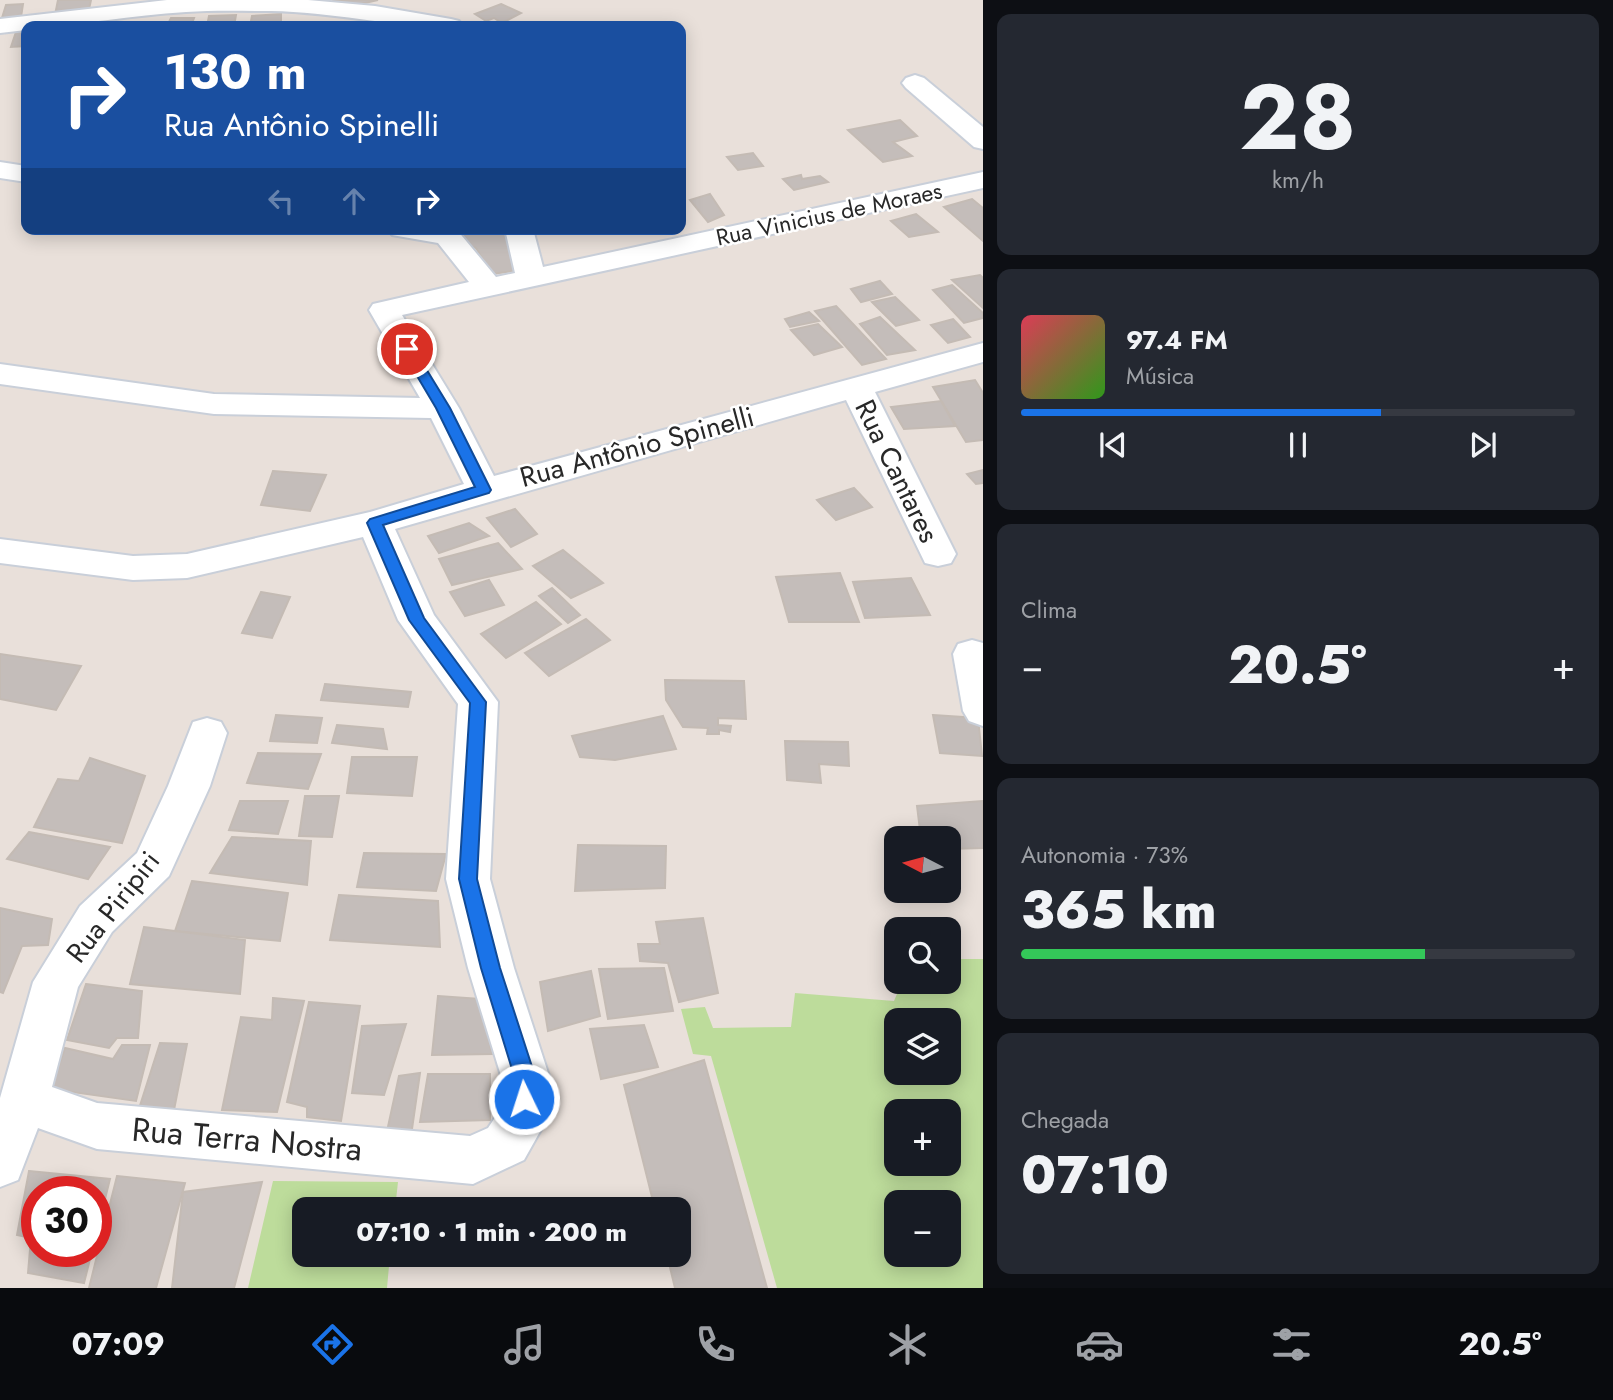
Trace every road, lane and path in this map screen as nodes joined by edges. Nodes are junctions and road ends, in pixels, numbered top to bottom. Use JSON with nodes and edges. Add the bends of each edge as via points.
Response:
{"nodes":[{"id":1,"x":451,"y":15,"type":"edge"},
{"id":2,"x":46,"y":21,"type":"edge"},
{"id":3,"x":21,"y":24,"type":"edge"},
{"id":4,"x":0,"y":26,"type":"edge"},
{"id":5,"x":915,"y":83,"type":"dead end"},
{"id":6,"x":983,"y":141,"type":"edge"},
{"id":7,"x":0,"y":170,"type":"edge"},
{"id":8,"x":21,"y":173,"type":"edge"},
{"id":9,"x":983,"y":180,"type":"edge"},
{"id":10,"x":441,"y":235,"type":"edge"},
{"id":11,"x":520,"y":235,"type":"edge"},
{"id":12,"x":531,"y":279,"type":"junction"},
{"id":13,"x":490,"y":289,"type":"junction"},
{"id":14,"x":983,"y":352,"type":"edge"},
{"id":15,"x":0,"y":374,"type":"edge"},
{"id":16,"x":856,"y":387,"type":"junction"},
{"id":17,"x":443,"y":408,"type":"junction"},
{"id":18,"x":484,"y":490,"type":"junction"},
{"id":19,"x":375,"y":523,"type":"junction"},
{"id":20,"x":0,"y":551,"type":"edge"},
{"id":21,"x":938,"y":554,"type":"dead end"},
{"id":22,"x":972,"y":654,"type":"dead end"},
{"id":23,"x":983,"y":711,"type":"edge"},
{"id":24,"x":207,"y":733,"type":"dead end"},
{"id":25,"x":24,"y":1100,"type":"junction"},
{"id":26,"x":0,"y":1163,"type":"edge"}],
"edges":[{"from":1,"to":2,"type":"street","via":[[397,17],[274,4],[185,5]]},
{"from":3,"to":4,"type":"street"},
{"from":5,"to":6,"type":"street"},
{"from":7,"to":8,"type":"street"},
{"from":9,"to":12,"type":"street","name":"Rua Vinicius de Moraes"},
{"from":10,"to":13,"type":"street","via":[[447,236]]},
{"from":11,"to":12,"type":"street"},
{"from":12,"to":13,"type":"street","name":"Rua Vinicius de Moraes"},
{"from":13,"to":17,"type":"street","name":"Rua Vinicius de Moraes","via":[[384,310]]},
{"from":14,"to":16,"type":"street","name":"Rua Antônio Spinelli"},
{"from":15,"to":17,"type":"street","via":[[214,404]]},
{"from":16,"to":18,"type":"street","name":"Rua Antônio Spinelli"},
{"from":16,"to":21,"type":"street","name":"Rua Cantares"},
{"from":17,"to":18,"type":"street","name":"Rua Vinicius de Moraes"},
{"from":18,"to":19,"type":"street","name":"Rua Antônio Spinelli"},
{"from":19,"to":20,"type":"street","name":"Rua Antônio Spinelli","via":[[187,566],[132,568]]},
{"from":19,"to":25,"type":"street","name":"Rua Terra Nostra","via":[[417,620],[478,702],[468,879],[526,1079],[522,1119],[506,1144],[473,1160],[97,1126]]},
{"from":22,"to":23,"type":"street"},
{"from":24,"to":25,"type":"street","name":"Rua Piripiri","via":[[154,864],[96,919],[56,982]]},
{"from":25,"to":26,"type":"street","name":"Rua Piripiri"}]}
